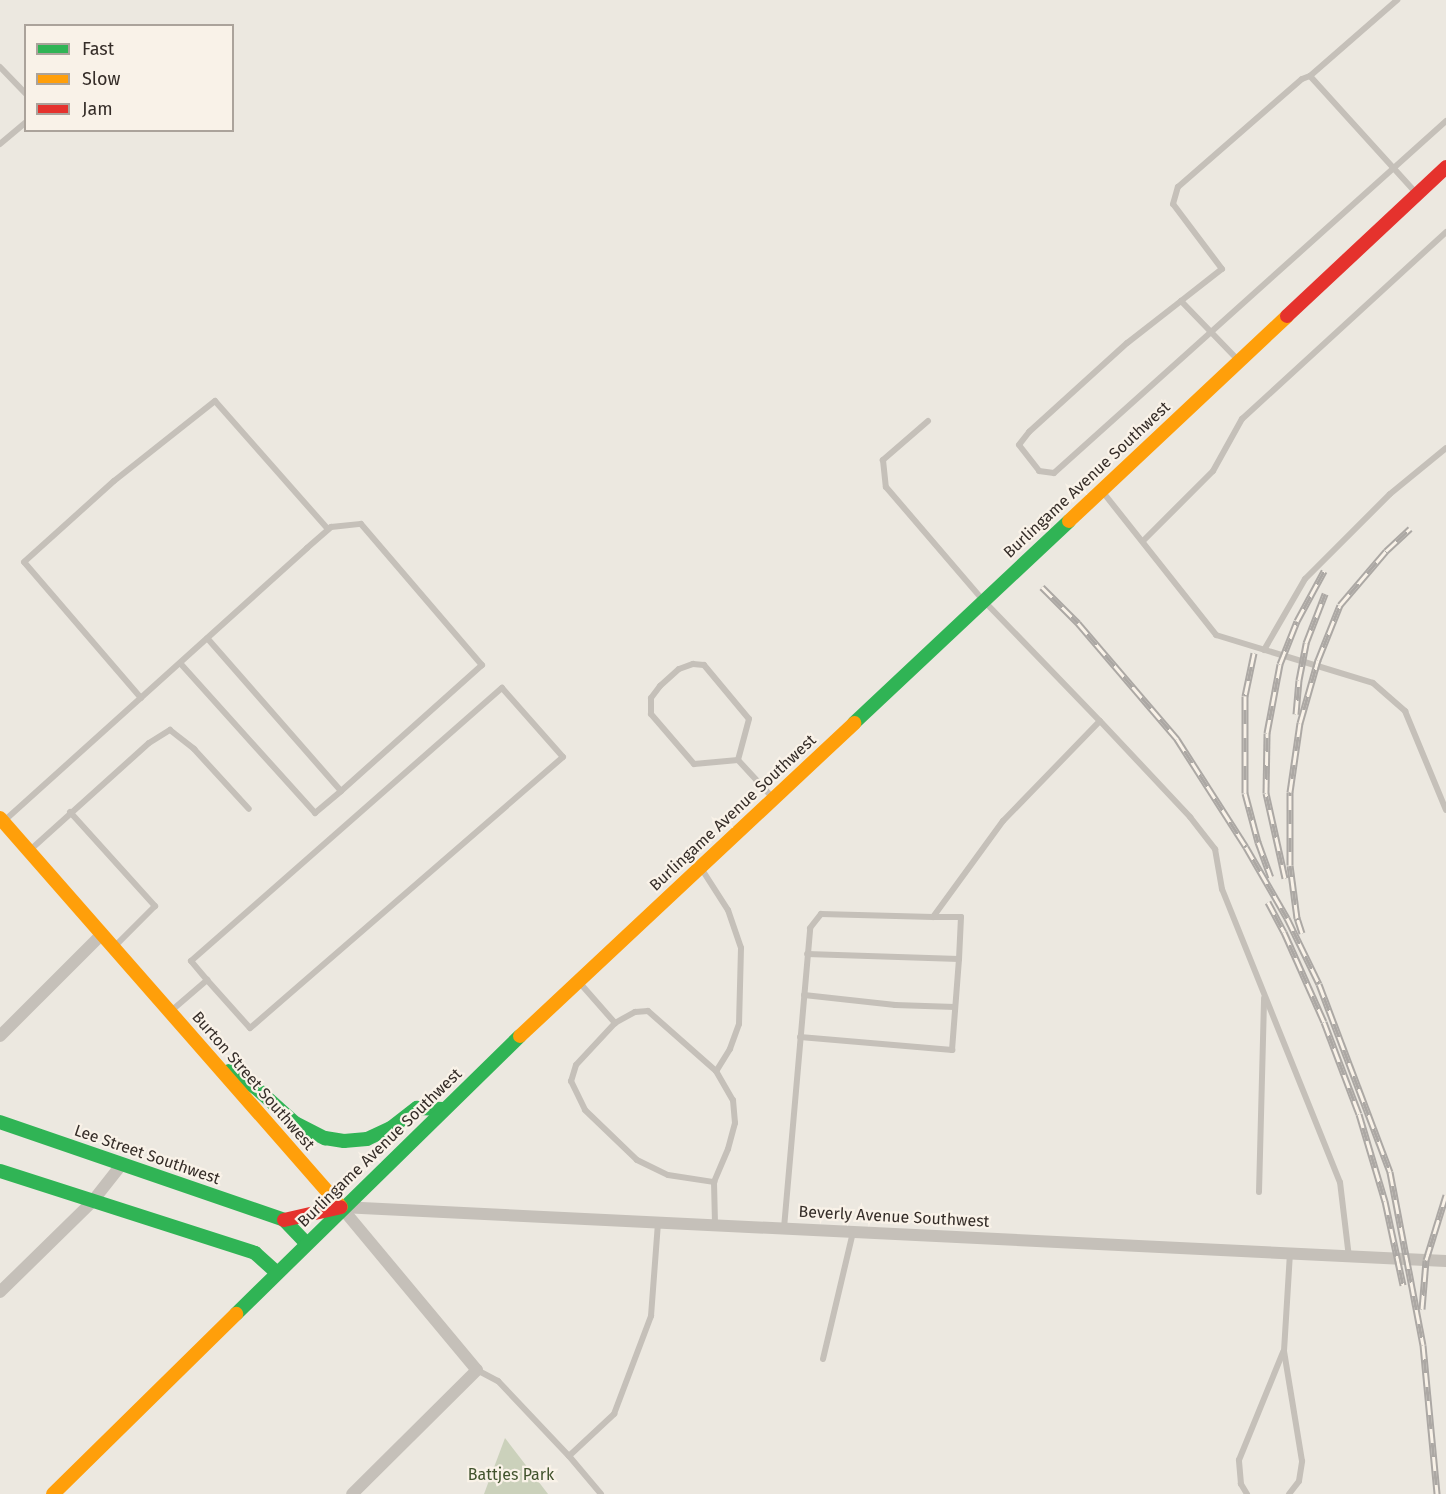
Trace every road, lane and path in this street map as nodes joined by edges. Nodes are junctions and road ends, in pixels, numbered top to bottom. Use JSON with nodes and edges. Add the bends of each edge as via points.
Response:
{"nodes":[{"id":1,"x":1396,"y":0,"type":"edge"},
{"id":2,"x":0,"y":67,"type":"edge"},
{"id":3,"x":1310,"y":76,"type":"junction"},
{"id":4,"x":24,"y":92,"type":"edge"},
{"id":5,"x":1446,"y":122,"type":"edge"},
{"id":6,"x":24,"y":124,"type":"edge"},
{"id":7,"x":0,"y":144,"type":"edge"},
{"id":8,"x":1446,"y":167,"type":"edge"},
{"id":9,"x":1395,"y":169,"type":"junction"},
{"id":10,"x":1417,"y":194,"type":"junction"},
{"id":11,"x":1446,"y":232,"type":"edge"},
{"id":12,"x":1181,"y":301,"type":"junction"},
{"id":13,"x":1209,"y":332,"type":"junction"},
{"id":14,"x":1239,"y":362,"type":"junction"},
{"id":15,"x":928,"y":421,"type":"dead end"},
{"id":16,"x":1446,"y":448,"type":"edge"},
{"id":17,"x":1101,"y":490,"type":"junction"},
{"id":18,"x":328,"y":529,"type":"junction"},
{"id":19,"x":1143,"y":541,"type":"junction"},
{"id":20,"x":983,"y":600,"type":"junction"},
{"id":21,"x":207,"y":638,"type":"junction"},
{"id":22,"x":1264,"y":650,"type":"junction"},
{"id":23,"x":180,"y":663,"type":"junction"},
{"id":24,"x":141,"y":698,"type":"junction"},
{"id":25,"x":1100,"y":721,"type":"junction"},
{"id":26,"x":738,"y":760,"type":"junction"},
{"id":27,"x":341,"y":791,"type":"junction"},
{"id":28,"x":773,"y":797,"type":"junction"},
{"id":29,"x":249,"y":809,"type":"dead end"},
{"id":30,"x":1446,"y":810,"type":"edge"},
{"id":31,"x":70,"y":812,"type":"junction"},
{"id":32,"x":2,"y":820,"type":"edge"},
{"id":33,"x":29,"y":851,"type":"junction"},
{"id":34,"x":699,"y":866,"type":"junction"},
{"id":35,"x":933,"y":917,"type":"junction"},
{"id":36,"x":102,"y":934,"type":"junction"},
{"id":37,"x":114,"y":947,"type":"junction"},
{"id":38,"x":807,"y":954,"type":"junction"},
{"id":39,"x":959,"y":959,"type":"junction"},
{"id":40,"x":207,"y":980,"type":"junction"},
{"id":41,"x":579,"y":981,"type":"junction"},
{"id":42,"x":804,"y":994,"type":"junction"},
{"id":43,"x":1264,"y":994,"type":"junction"},
{"id":44,"x":955,"y":1008,"type":"junction"},
{"id":45,"x":171,"y":1011,"type":"junction"},
{"id":46,"x":615,"y":1023,"type":"junction"},
{"id":47,"x":0,"y":1036,"type":"edge"},
{"id":48,"x":800,"y":1037,"type":"junction"},
{"id":49,"x":214,"y":1063,"type":"junction"},
{"id":50,"x":716,"y":1071,"type":"junction"},
{"id":51,"x":443,"y":1109,"type":"junction"},
{"id":52,"x":0,"y":1122,"type":"edge"},
{"id":53,"x":122,"y":1164,"type":"junction"},
{"id":54,"x":0,"y":1171,"type":"edge"},
{"id":55,"x":714,"y":1182,"type":"junction"},
{"id":56,"x":1259,"y":1192,"type":"dead end"},
{"id":57,"x":92,"y":1202,"type":"junction"},
{"id":58,"x":341,"y":1207,"type":"junction"},
{"id":59,"x":284,"y":1220,"type":"junction"},
{"id":60,"x":658,"y":1222,"type":"junction"},
{"id":61,"x":715,"y":1224,"type":"junction"},
{"id":62,"x":784,"y":1228,"type":"junction"},
{"id":63,"x":853,"y":1232,"type":"junction"},
{"id":64,"x":306,"y":1243,"type":"junction"},
{"id":65,"x":1290,"y":1254,"type":"junction"},
{"id":66,"x":1349,"y":1257,"type":"junction"},
{"id":67,"x":1446,"y":1261,"type":"edge"},
{"id":68,"x":276,"y":1272,"type":"junction"},
{"id":69,"x":0,"y":1292,"type":"edge"},
{"id":70,"x":1284,"y":1351,"type":"junction"},
{"id":71,"x":823,"y":1359,"type":"dead end"},
{"id":72,"x":477,"y":1370,"type":"junction"},
{"id":73,"x":569,"y":1456,"type":"junction"},
{"id":74,"x":53,"y":1494,"type":"edge"},
{"id":75,"x":352,"y":1494,"type":"edge"},
{"id":76,"x":601,"y":1494,"type":"edge"},
{"id":77,"x":1247,"y":1494,"type":"edge"},
{"id":78,"x":1290,"y":1494,"type":"edge"}],
"edges":[{"from":1,"to":3,"type":"lane"},
{"from":2,"to":4,"type":"lane"},
{"from":3,"to":9,"type":"lane"},
{"from":3,"to":12,"type":"lane","via":[[1178,187],[1173,204],[1222,269]]},
{"from":5,"to":9,"type":"lane"},
{"from":6,"to":7,"type":"lane"},
{"from":8,"to":10,"type":"street","name":"Burlingame Avenue Southwest"},
{"from":9,"to":10,"type":"lane"},
{"from":9,"to":13,"type":"lane"},
{"from":10,"to":14,"type":"street","name":"Burlingame Avenue Southwest"},
{"from":11,"to":19,"type":"lane","via":[[1242,419],[1213,471]]},
{"from":12,"to":13,"type":"lane"},
{"from":12,"to":13,"type":"lane","via":[[1029,432],[1019,445],[1026,456],[1040,471],[1054,473]]},
{"from":13,"to":14,"type":"lane"},
{"from":14,"to":17,"type":"street","name":"Burlingame Avenue Southwest"},
{"from":15,"to":20,"type":"lane","via":[[882,460],[886,487]]},
{"from":16,"to":22,"type":"lane","via":[[1390,494],[1305,579]]},
{"from":17,"to":19,"type":"lane"},
{"from":17,"to":20,"type":"street","name":"Burlingame Avenue Southwest"},
{"from":18,"to":21,"type":"lane"},
{"from":18,"to":24,"type":"lane","via":[[215,401],[114,481],[24,562]]},
{"from":18,"to":27,"type":"lane","via":[[361,524],[482,665]]},
{"from":19,"to":22,"type":"lane","via":[[1216,635]]},
{"from":20,"to":25,"type":"lane"},
{"from":20,"to":28,"type":"street","name":"Burlingame Avenue Southwest"},
{"from":21,"to":23,"type":"lane"},
{"from":21,"to":27,"type":"lane"},
{"from":22,"to":30,"type":"lane","via":[[1373,683],[1406,711]]},
{"from":23,"to":24,"type":"lane"},
{"from":23,"to":27,"type":"lane","via":[[315,813]]},
{"from":24,"to":32,"type":"lane"},
{"from":25,"to":35,"type":"lane","via":[[1003,821]]},
{"from":25,"to":43,"type":"lane","via":[[1215,849],[1222,889]]},
{"from":26,"to":26,"type":"lane","via":[[749,719],[704,665],[679,669],[651,698],[651,714],[694,764]]},
{"from":26,"to":28,"type":"lane"},
{"from":28,"to":34,"type":"street","name":"Burlingame Avenue Southwest"},
{"from":29,"to":31,"type":"lane","via":[[194,749],[170,730],[149,743]]},
{"from":31,"to":33,"type":"lane"},
{"from":31,"to":37,"type":"lane","via":[[155,906]]},
{"from":32,"to":33,"type":"street","name":"Burton Street Southwest"},
{"from":33,"to":36,"type":"street","name":"Burton Street Southwest"},
{"from":34,"to":41,"type":"street","name":"Burlingame Avenue Southwest"},
{"from":34,"to":50,"type":"lane","via":[[728,910],[741,948],[738,1024],[730,1049]]},
{"from":35,"to":38,"type":"lane","via":[[821,914],[810,928]]},
{"from":35,"to":39,"type":"lane","via":[[961,917]]},
{"from":36,"to":37,"type":"street","name":"Burton Street Southwest"},
{"from":36,"to":47,"type":"street"},
{"from":37,"to":45,"type":"street","name":"Burton Street Southwest"},
{"from":38,"to":39,"type":"lane"},
{"from":38,"to":42,"type":"lane"},
{"from":39,"to":44,"type":"lane"},
{"from":40,"to":40,"type":"lane","via":[[190,961],[502,688],[563,757],[250,1028]]},
{"from":40,"to":45,"type":"lane"},
{"from":41,"to":46,"type":"lane"},
{"from":41,"to":51,"type":"street","name":"Burlingame Avenue Southwest"},
{"from":42,"to":44,"type":"lane"},
{"from":42,"to":48,"type":"lane"},
{"from":43,"to":56,"type":"lane"},
{"from":43,"to":66,"type":"lane","via":[[1340,1182]]},
{"from":44,"to":48,"type":"lane","via":[[952,1050]]},
{"from":45,"to":49,"type":"street","name":"Burton Street Southwest"},
{"from":46,"to":50,"type":"lane","via":[[635,1012],[648,1011]]},
{"from":46,"to":55,"type":"lane","via":[[576,1065],[571,1081],[585,1110],[637,1160],[668,1175]]},
{"from":48,"to":62,"type":"lane"},
{"from":49,"to":51,"type":"street","via":[[255,1087],[296,1123],[324,1138],[367,1139],[391,1128],[417,1108]]},
{"from":49,"to":58,"type":"street","name":"Burton Street Southwest"},
{"from":50,"to":55,"type":"lane","via":[[733,1100],[735,1123]]},
{"from":51,"to":58,"type":"street","name":"Burlingame Avenue Southwest"},
{"from":52,"to":53,"type":"street","name":"Lee Street Southwest"},
{"from":53,"to":57,"type":"street"},
{"from":53,"to":59,"type":"street","name":"Lee Street Southwest"},
{"from":54,"to":57,"type":"street"},
{"from":55,"to":61,"type":"lane"},
{"from":57,"to":68,"type":"street","via":[[255,1253]]},
{"from":57,"to":69,"type":"street"},
{"from":58,"to":59,"type":"street"},
{"from":58,"to":60,"type":"street","name":"Beverly Avenue Southwest"},
{"from":58,"to":64,"type":"street","name":"Burlingame Avenue Southwest"},
{"from":58,"to":72,"type":"street","name":"Burton Street Southwest"},
{"from":59,"to":64,"type":"street","name":"Lee Street Southwest"},
{"from":60,"to":61,"type":"street","name":"Beverly Avenue Southwest"},
{"from":60,"to":73,"type":"lane","via":[[651,1316],[614,1414]]},
{"from":61,"to":62,"type":"street","name":"Beverly Avenue Southwest"},
{"from":62,"to":63,"type":"street","name":"Beverly Avenue Southwest"},
{"from":63,"to":65,"type":"street","name":"Beverly Avenue Southwest"},
{"from":63,"to":71,"type":"lane"},
{"from":64,"to":68,"type":"street","name":"Burlingame Avenue Southwest"},
{"from":65,"to":66,"type":"street","name":"Beverly Avenue Southwest"},
{"from":65,"to":70,"type":"lane"},
{"from":66,"to":67,"type":"street","name":"Beverly Avenue Southwest"},
{"from":68,"to":74,"type":"street","name":"Burlingame Avenue Southwest"},
{"from":70,"to":77,"type":"lane","via":[[1239,1460],[1241,1484]]},
{"from":70,"to":78,"type":"lane","via":[[1302,1461],[1299,1480]]},
{"from":72,"to":73,"type":"lane","via":[[498,1381]]},
{"from":72,"to":75,"type":"street"},
{"from":73,"to":76,"type":"lane"}]}
